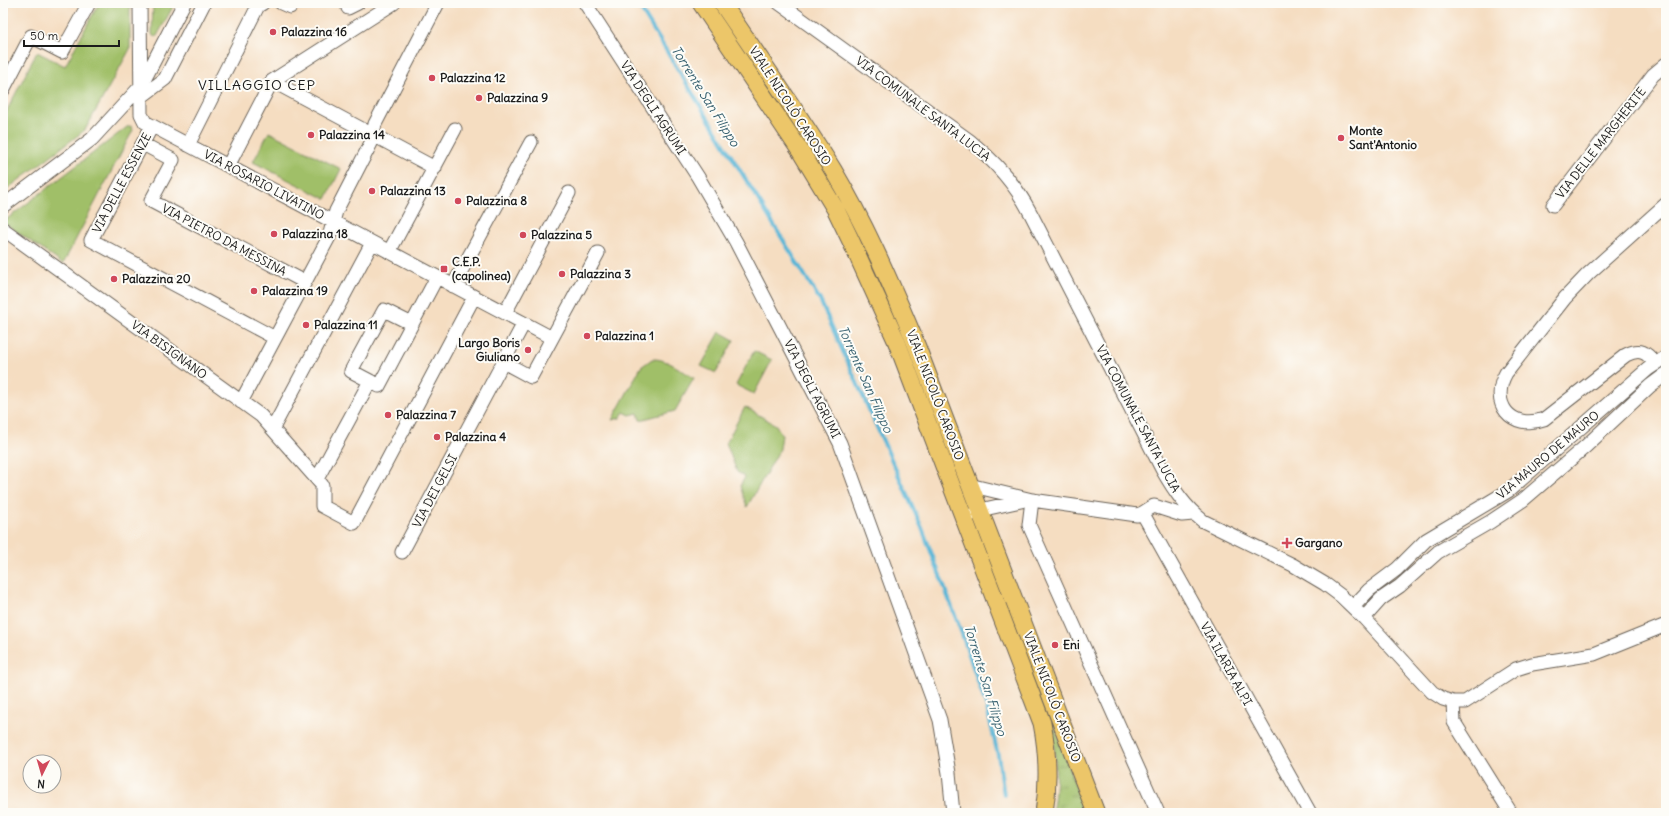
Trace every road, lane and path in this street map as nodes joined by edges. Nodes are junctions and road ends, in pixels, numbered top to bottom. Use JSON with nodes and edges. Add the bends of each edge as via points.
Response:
{"nodes":[{"id":1,"x":89,"y":3,"type":"edge"},
{"id":2,"x":140,"y":3,"type":"edge"},
{"id":3,"x":184,"y":3,"type":"edge"},
{"id":4,"x":204,"y":3,"type":"edge"},
{"id":5,"x":263,"y":3,"type":"edge"},
{"id":6,"x":281,"y":3,"type":"edge"},
{"id":7,"x":292,"y":3,"type":"edge"},
{"id":8,"x":394,"y":3,"type":"edge"},
{"id":9,"x":438,"y":3,"type":"edge"},
{"id":10,"x":585,"y":3,"type":"edge"},
{"id":11,"x":701,"y":3,"type":"edge"},
{"id":12,"x":722,"y":3,"type":"edge"},
{"id":13,"x":779,"y":3,"type":"edge"},
{"id":14,"x":1666,"y":64,"type":"edge"},
{"id":15,"x":272,"y":81,"type":"junction"},
{"id":16,"x":3,"y":90,"type":"edge"},
{"id":17,"x":141,"y":92,"type":"junction"},
{"id":18,"x":152,"y":126,"type":"junction"},
{"id":19,"x":455,"y":129,"type":"dead end"},
{"id":20,"x":373,"y":135,"type":"junction"},
{"id":21,"x":531,"y":142,"type":"dead end"},
{"id":22,"x":143,"y":144,"type":"junction"},
{"id":23,"x":188,"y":145,"type":"junction"},
{"id":24,"x":228,"y":166,"type":"junction"},
{"id":25,"x":434,"y":168,"type":"junction"},
{"id":26,"x":570,"y":193,"type":"dead end"},
{"id":27,"x":1666,"y":204,"type":"edge"},
{"id":28,"x":1553,"y":205,"type":"dead end"},
{"id":29,"x":3,"y":206,"type":"edge"},
{"id":30,"x":333,"y":222,"type":"junction"},
{"id":31,"x":3,"y":230,"type":"edge"},
{"id":32,"x":372,"y":243,"type":"junction"},
{"id":33,"x":389,"y":252,"type":"junction"},
{"id":34,"x":598,"y":254,"type":"dead end"},
{"id":35,"x":437,"y":277,"type":"junction"},
{"id":36,"x":305,"y":282,"type":"junction"},
{"id":37,"x":454,"y":286,"type":"junction"},
{"id":38,"x":474,"y":297,"type":"junction"},
{"id":39,"x":505,"y":313,"type":"junction"},
{"id":40,"x":412,"y":324,"type":"junction"},
{"id":41,"x":524,"y":324,"type":"junction"},
{"id":42,"x":275,"y":338,"type":"junction"},
{"id":43,"x":552,"y":338,"type":"junction"},
{"id":44,"x":1660,"y":361,"type":"edge"},
{"id":45,"x":504,"y":362,"type":"junction"},
{"id":46,"x":1666,"y":374,"type":"edge"},
{"id":47,"x":370,"y":381,"type":"junction"},
{"id":48,"x":241,"y":402,"type":"junction"},
{"id":49,"x":273,"y":428,"type":"junction"},
{"id":50,"x":320,"y":482,"type":"junction"},
{"id":51,"x":970,"y":485,"type":"junction"},
{"id":52,"x":1028,"y":499,"type":"junction"},
{"id":53,"x":1143,"y":514,"type":"junction"},
{"id":54,"x":1193,"y":514,"type":"junction"},
{"id":55,"x":972,"y":515,"type":"junction"},
{"id":56,"x":402,"y":552,"type":"dead end"},
{"id":57,"x":1353,"y":607,"type":"junction"},
{"id":58,"x":1364,"y":618,"type":"junction"},
{"id":59,"x":1664,"y":629,"type":"edge"},
{"id":60,"x":1453,"y":702,"type":"junction"},
{"id":61,"x":953,"y":813,"type":"edge"},
{"id":62,"x":1044,"y":813,"type":"edge"},
{"id":63,"x":1096,"y":813,"type":"edge"},
{"id":64,"x":1158,"y":813,"type":"edge"},
{"id":65,"x":1310,"y":813,"type":"edge"},
{"id":66,"x":1511,"y":813,"type":"edge"}],
"edges":[{"from":1,"to":16,"type":"street","via":[[62,52],[31,36]]},
{"from":2,"to":17,"type":"street","name":"VIA ROSARIO LIVATINO"},
{"from":3,"to":17,"type":"street"},
{"from":4,"to":17,"type":"street","via":[[165,79],[155,88]]},
{"from":5,"to":23,"type":"street","via":[[258,6]]},
{"from":6,"to":7,"type":"street","via":[[290,7]]},
{"from":8,"to":15,"type":"street"},
{"from":9,"to":20,"type":"street","via":[[375,124]]},
{"from":10,"to":61,"type":"street","name":"VIA DEGLI AGRUMI","via":[[698,177],[736,242],[840,443],[940,720],[950,773]]},
{"from":11,"to":55,"type":"main road","name":"VIALE NICOLÒ CAROSIO","via":[[801,152],[836,210]]},
{"from":12,"to":51,"type":"main road","name":"VIALE NICOLÒ CAROSIO","via":[[816,144],[851,203],[909,327]]},
{"from":13,"to":54,"type":"street","name":"VIA COMUNALE SANTA LUCIA","via":[[970,141],[1003,171],[1032,214],[1163,472]]},
{"from":14,"to":28,"type":"street","name":"VIA DELLE MARGHERITE","via":[[1653,75]]},
{"from":15,"to":20,"type":"street"},
{"from":15,"to":24,"type":"street"},
{"from":17,"to":18,"type":"street","name":"VIA ROSARIO LIVATINO","via":[[142,118]]},
{"from":17,"to":29,"type":"street","via":[[92,139]]},
{"from":18,"to":22,"type":"street","name":"VIA DELLE ESSENZE"},
{"from":18,"to":23,"type":"street","name":"VIA ROSARIO LIVATINO"},
{"from":19,"to":25,"type":"street"},
{"from":20,"to":25,"type":"street"},
{"from":20,"to":30,"type":"street"},
{"from":21,"to":37,"type":"street"},
{"from":22,"to":36,"type":"street","name":"VIA PIETRO DA MESSINA","via":[[173,160],[151,201]]},
{"from":22,"to":42,"type":"street","name":"VIA DELLE ESSENZE","via":[[91,240]]},
{"from":23,"to":24,"type":"street","name":"VIA ROSARIO LIVATINO"},
{"from":24,"to":30,"type":"street","name":"VIA ROSARIO LIVATINO"},
{"from":25,"to":33,"type":"street"},
{"from":26,"to":39,"type":"street"},
{"from":27,"to":44,"type":"street","via":[[1565,298],[1506,372],[1499,391],[1500,401],[1511,416],[1519,420],[1536,422],[1544,419],[1634,351],[1643,352]]},
{"from":30,"to":32,"type":"street","name":"VIA ROSARIO LIVATINO"},
{"from":30,"to":36,"type":"street","via":[[329,237]]},
{"from":31,"to":48,"type":"street","name":"VIA BISIGNANO"},
{"from":32,"to":33,"type":"street","name":"VIA ROSARIO LIVATINO"},
{"from":32,"to":49,"type":"street"},
{"from":33,"to":35,"type":"street","name":"VIA ROSARIO LIVATINO"},
{"from":34,"to":43,"type":"street"},
{"from":35,"to":37,"type":"street","name":"VIA ROSARIO LIVATINO"},
{"from":35,"to":40,"type":"street"},
{"from":36,"to":42,"type":"street"},
{"from":37,"to":38,"type":"street","name":"VIA ROSARIO LIVATINO"},
{"from":38,"to":39,"type":"street","name":"VIA ROSARIO LIVATINO"},
{"from":38,"to":50,"type":"street","via":[[354,523],[322,506]]},
{"from":39,"to":41,"type":"street","name":"VIA ROSARIO LIVATINO"},
{"from":40,"to":47,"type":"street","via":[[379,386]]},
{"from":40,"to":47,"type":"street","via":[[384,310],[351,371]]},
{"from":41,"to":43,"type":"street","name":"VIA ROSARIO LIVATINO"},
{"from":41,"to":45,"type":"street","name":"VIA DEI GELSI"},
{"from":42,"to":48,"type":"street"},
{"from":43,"to":45,"type":"street","via":[[532,377]]},
{"from":44,"to":57,"type":"street","name":"VIA MAURO DE MAURO","via":[[1508,491],[1426,540]]},
{"from":45,"to":56,"type":"street","name":"VIA DEI GELSI"},
{"from":46,"to":58,"type":"street","name":"VIA MAURO DE MAURO","via":[[1523,500],[1438,552],[1400,586],[1381,599]]},
{"from":47,"to":50,"type":"street"},
{"from":48,"to":49,"type":"street","name":"VIA BISIGNANO"},
{"from":49,"to":50,"type":"street","name":"VIA BISIGNANO"},
{"from":51,"to":52,"type":"street"},
{"from":51,"to":55,"type":"main road","name":"VIALE NICOLÒ CAROSIO"},
{"from":52,"to":53,"type":"street"},
{"from":52,"to":55,"type":"street"},
{"from":52,"to":64,"type":"street","via":[[1029,525]]},
{"from":53,"to":54,"type":"street","via":[[1154,506],[1182,515]]},
{"from":53,"to":65,"type":"street","name":"VIA ILARIA ALPI"},
{"from":54,"to":57,"type":"street","name":"VIA COMUNALE SANTA LUCIA","via":[[1310,575]]},
{"from":55,"to":62,"type":"main road","name":"VIALE NICOLÒ CAROSIO","via":[[1042,723],[1048,760]]},
{"from":55,"to":63,"type":"main road","name":"VIALE NICOLÒ CAROSIO"},
{"from":57,"to":58,"type":"street","name":"VIA COMUNALE SANTA LUCIA"},
{"from":58,"to":60,"type":"street","name":"VIA COMUNALE SANTA LUCIA","via":[[1432,692],[1442,699]]},
{"from":59,"to":60,"type":"street","via":[[1594,654],[1516,669],[1465,702]]},
{"from":60,"to":66,"type":"street","via":[[1454,722]]}]}
